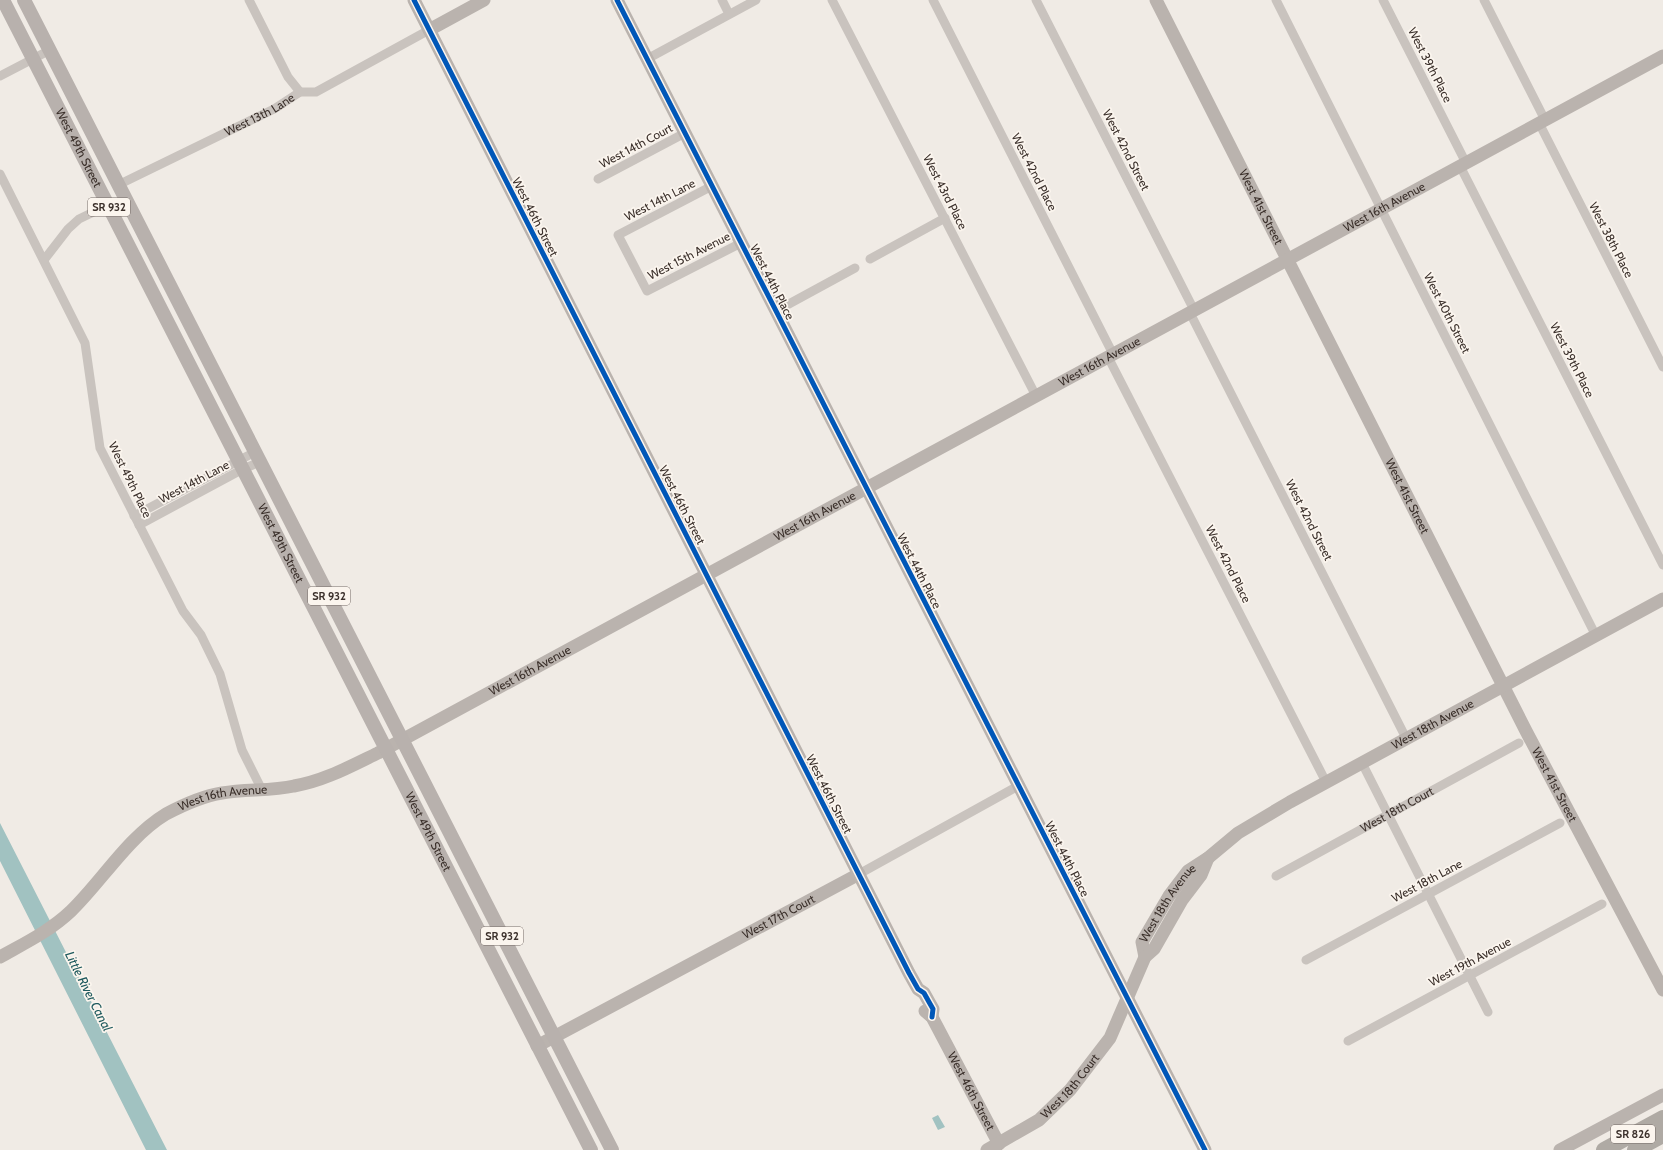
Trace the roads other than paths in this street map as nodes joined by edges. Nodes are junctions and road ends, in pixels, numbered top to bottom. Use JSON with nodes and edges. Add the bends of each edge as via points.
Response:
{"nodes":[{"id":1,"x":3,"y":0,"type":"edge"},
{"id":2,"x":24,"y":0,"type":"edge"},
{"id":3,"x":248,"y":0,"type":"edge"},
{"id":4,"x":414,"y":0,"type":"edge"},
{"id":5,"x":484,"y":0,"type":"edge"},
{"id":6,"x":617,"y":0,"type":"edge"},
{"id":7,"x":722,"y":0,"type":"edge"},
{"id":8,"x":756,"y":0,"type":"edge"},
{"id":9,"x":832,"y":0,"type":"edge"},
{"id":10,"x":933,"y":0,"type":"edge"},
{"id":11,"x":1036,"y":0,"type":"edge"},
{"id":12,"x":1156,"y":0,"type":"edge"},
{"id":13,"x":1276,"y":0,"type":"edge"},
{"id":14,"x":1383,"y":0,"type":"edge"},
{"id":15,"x":1484,"y":0,"type":"edge"},
{"id":16,"x":729,"y":14,"type":"junction"},
{"id":17,"x":430,"y":30,"type":"junction"},
{"id":18,"x":50,"y":50,"type":"junction"},
{"id":19,"x":1663,"y":56,"type":"edge"},
{"id":20,"x":34,"y":58,"type":"junction"},
{"id":21,"x":647,"y":59,"type":"junction"},
{"id":22,"x":0,"y":76,"type":"edge"},
{"id":23,"x":300,"y":92,"type":"junction"},
{"id":24,"x":1542,"y":122,"type":"junction"},
{"id":25,"x":69,"y":128,"type":"junction"},
{"id":26,"x":685,"y":133,"type":"junction"},
{"id":27,"x":1463,"y":164,"type":"junction"},
{"id":28,"x":0,"y":174,"type":"edge"},
{"id":29,"x":598,"y":179,"type":"dead end"},
{"id":30,"x":118,"y":185,"type":"junction"},
{"id":31,"x":712,"y":186,"type":"junction"},
{"id":32,"x":108,"y":205,"type":"junction"},
{"id":33,"x":1381,"y":209,"type":"junction"},
{"id":34,"x":945,"y":218,"type":"junction"},
{"id":35,"x":741,"y":243,"type":"junction"},
{"id":36,"x":870,"y":259,"type":"dead end"},
{"id":37,"x":1288,"y":259,"type":"junction"},
{"id":38,"x":44,"y":260,"type":"junction"},
{"id":39,"x":855,"y":268,"type":"dead end"},
{"id":40,"x":162,"y":270,"type":"junction"},
{"id":41,"x":647,"y":291,"type":"joint"},
{"id":42,"x":776,"y":311,"type":"junction"},
{"id":43,"x":1192,"y":311,"type":"junction"},
{"id":44,"x":1111,"y":355,"type":"junction"},
{"id":45,"x":1663,"y":367,"type":"edge"},
{"id":46,"x":1036,"y":396,"type":"junction"},
{"id":47,"x":258,"y":457,"type":"junction"},
{"id":48,"x":241,"y":464,"type":"junction"},
{"id":49,"x":866,"y":488,"type":"junction"},
{"id":50,"x":134,"y":516,"type":"junction"},
{"id":51,"x":139,"y":525,"type":"junction"},
{"id":52,"x":1663,"y":565,"type":"edge"},
{"id":53,"x":706,"y":575,"type":"junction"},
{"id":54,"x":1663,"y":599,"type":"edge"},
{"id":55,"x":1596,"y":636,"type":"junction"},
{"id":56,"x":1504,"y":686,"type":"junction"},
{"id":57,"x":1406,"y":738,"type":"junction"},
{"id":58,"x":402,"y":740,"type":"junction"},
{"id":59,"x":1519,"y":743,"type":"dead end"},
{"id":60,"x":385,"y":749,"type":"junction"},
{"id":61,"x":1362,"y":763,"type":"junction"},
{"id":62,"x":1326,"y":782,"type":"junction"},
{"id":63,"x":1018,"y":786,"type":"junction"},
{"id":64,"x":262,"y":790,"type":"junction"},
{"id":65,"x":1389,"y":814,"type":"junction"},
{"id":66,"x":1560,"y":823,"type":"dead end"},
{"id":67,"x":444,"y":864,"type":"junction"},
{"id":68,"x":859,"y":874,"type":"junction"},
{"id":69,"x":1276,"y":876,"type":"dead end"},
{"id":70,"x":1428,"y":894,"type":"junction"},
{"id":71,"x":1602,"y":904,"type":"dead end"},
{"id":72,"x":492,"y":916,"type":"junction"},
{"id":73,"x":0,"y":957,"type":"edge"},
{"id":74,"x":1306,"y":960,"type":"dead end"},
{"id":75,"x":1470,"y":976,"type":"junction"},
{"id":76,"x":1663,"y":990,"type":"edge"},
{"id":77,"x":1127,"y":999,"type":"junction"},
{"id":78,"x":1488,"y":1012,"type":"dead end"},
{"id":79,"x":554,"y":1037,"type":"junction"},
{"id":80,"x":1348,"y":1041,"type":"dead end"},
{"id":81,"x":537,"y":1046,"type":"junction"},
{"id":82,"x":1663,"y":1095,"type":"edge"},
{"id":83,"x":1663,"y":1118,"type":"edge"},
{"id":84,"x":1663,"y":1135,"type":"edge"},
{"id":85,"x":993,"y":1147,"type":"edge"},
{"id":86,"x":591,"y":1150,"type":"edge"},
{"id":87,"x":612,"y":1150,"type":"edge"},
{"id":88,"x":1204,"y":1150,"type":"edge"},
{"id":89,"x":1560,"y":1150,"type":"edge"},
{"id":90,"x":1604,"y":1150,"type":"edge"},
{"id":91,"x":1635,"y":1150,"type":"edge"}],
"edges":[{"from":1,"to":20,"type":"main road","name":"West 49th Street","number":"SR 932"},
{"from":2,"to":18,"type":"main road","name":"West 49th Street","number":"SR 932"},
{"from":3,"to":23,"type":"street","via":[[288,78]]},
{"from":4,"to":17,"type":"street","name":"West 46th Street"},
{"from":5,"to":17,"type":"street","name":"West 13th Lane"},
{"from":6,"to":21,"type":"street","name":"West 44th Place"},
{"from":7,"to":16,"type":"street"},
{"from":8,"to":16,"type":"street"},
{"from":9,"to":34,"type":"street","name":"West 43rd Place"},
{"from":10,"to":44,"type":"street","name":"West 42nd Place"},
{"from":11,"to":43,"type":"street","name":"West 42nd Street"},
{"from":12,"to":37,"type":"street","name":"West 41st Street"},
{"from":13,"to":33,"type":"street","name":"West 40th Street"},
{"from":14,"to":27,"type":"street","name":"West 39th Place"},
{"from":15,"to":24,"type":"street","name":"West 38th Place"},
{"from":16,"to":21,"type":"street"},
{"from":17,"to":23,"type":"street","name":"West 13th Lane","via":[[316,92]]},
{"from":17,"to":53,"type":"street","name":"West 46th Street"},
{"from":18,"to":20,"type":"street"},
{"from":18,"to":30,"type":"main road","name":"West 49th Street","number":"SR 932"},
{"from":19,"to":24,"type":"street","name":"West 16th Avenue"},
{"from":20,"to":22,"type":"street"},
{"from":20,"to":25,"type":"main road","name":"West 49th Street","number":"SR 932"},
{"from":21,"to":26,"type":"street","name":"West 44th Place"},
{"from":23,"to":30,"type":"street","name":"West 13th Lane","via":[[274,109]]},
{"from":24,"to":27,"type":"street","name":"West 16th Avenue"},
{"from":24,"to":45,"type":"street","name":"West 38th Place"},
{"from":25,"to":30,"type":"main road","via":[[90,152],[105,181]]},
{"from":25,"to":32,"type":"main road","name":"West 49th Street","number":"SR 932"},
{"from":26,"to":29,"type":"street","name":"West 14th Court"},
{"from":26,"to":31,"type":"street","name":"West 44th Place"},
{"from":27,"to":33,"type":"street","name":"West 16th Avenue"},
{"from":27,"to":52,"type":"street","name":"West 39th Place"},
{"from":28,"to":38,"type":"street","name":"West 49th Place"},
{"from":30,"to":40,"type":"main road","name":"West 49th Street","number":"SR 932"},
{"from":31,"to":35,"type":"street","name":"West 44th Place"},
{"from":31,"to":41,"type":"street","name":"West 14th Lane","via":[[618,235]]},
{"from":32,"to":38,"type":"street","via":[[79,219]]},
{"from":32,"to":40,"type":"main road","via":[[122,210],[141,246]]},
{"from":32,"to":48,"type":"main road","name":"West 49th Street","number":"SR 932"},
{"from":33,"to":37,"type":"street","name":"West 16th Avenue"},
{"from":33,"to":55,"type":"street","name":"West 40th Street"},
{"from":34,"to":36,"type":"street"},
{"from":34,"to":46,"type":"street","name":"West 43rd Place"},
{"from":35,"to":41,"type":"street","name":"West 15th Avenue"},
{"from":35,"to":42,"type":"street","name":"West 44th Place"},
{"from":37,"to":43,"type":"street","name":"West 16th Avenue"},
{"from":37,"to":56,"type":"street","name":"West 41st Street"},
{"from":38,"to":50,"type":"street","name":"West 49th Place","via":[[85,343],[99,444]]},
{"from":39,"to":42,"type":"street"},
{"from":40,"to":47,"type":"main road","name":"West 49th Street","number":"SR 932"},
{"from":42,"to":49,"type":"street","name":"West 44th Place"},
{"from":43,"to":44,"type":"street","name":"West 16th Avenue"},
{"from":43,"to":57,"type":"street","name":"West 42nd Street"},
{"from":44,"to":46,"type":"street","name":"West 16th Avenue"},
{"from":44,"to":62,"type":"street","name":"West 42nd Place"},
{"from":46,"to":49,"type":"street","name":"West 16th Avenue"},
{"from":47,"to":48,"type":"street","name":"West 14th Lane"},
{"from":47,"to":58,"type":"main road","name":"West 49th Street","number":"SR 932"},
{"from":48,"to":50,"type":"street","name":"West 14th Lane"},
{"from":48,"to":51,"type":"street","name":"West 14th Lane"},
{"from":48,"to":60,"type":"main road","name":"West 49th Street","number":"SR 932"},
{"from":49,"to":53,"type":"street","name":"West 16th Avenue"},
{"from":49,"to":63,"type":"street","name":"West 44th Place"},
{"from":50,"to":51,"type":"street","name":"West 49th Place"},
{"from":51,"to":64,"type":"street","name":"West 49th Place","via":[[183,611],[201,635],[218,668],[242,750]]},
{"from":53,"to":58,"type":"street","name":"West 16th Avenue"},
{"from":53,"to":68,"type":"street","name":"West 46th Street"},
{"from":54,"to":55,"type":"street","name":"West 18th Avenue"},
{"from":55,"to":56,"type":"street","name":"West 18th Avenue"},
{"from":56,"to":57,"type":"street","name":"West 18th Avenue"},
{"from":56,"to":76,"type":"street","name":"West 41st Street"},
{"from":57,"to":61,"type":"street","name":"West 18th Avenue"},
{"from":58,"to":60,"type":"street","name":"West 16th Avenue"},
{"from":58,"to":72,"type":"main road","name":"West 49th Street","number":"SR 932"},
{"from":59,"to":65,"type":"street","name":"West 18th Court"},
{"from":60,"to":64,"type":"street","name":"West 16th Avenue","via":[[314,782]]},
{"from":60,"to":67,"type":"main road","name":"West 49th Street","number":"SR 932"},
{"from":61,"to":62,"type":"street","name":"West 18th Avenue"},
{"from":61,"to":65,"type":"street"},
{"from":62,"to":77,"type":"street","name":"West 18th Avenue","via":[[1238,833],[1208,858],[1201,875],[1182,900],[1154,948],[1144,958]]},
{"from":63,"to":68,"type":"street","name":"West 17th Court"},
{"from":63,"to":77,"type":"street","name":"West 44th Place"},
{"from":64,"to":73,"type":"street","name":"West 16th Avenue","via":[[222,793],[199,799],[164,815],[129,846],[71,911],[26,943]]},
{"from":65,"to":69,"type":"street","name":"West 18th Court"},
{"from":65,"to":70,"type":"street"},
{"from":66,"to":70,"type":"street","name":"West 18th Lane"},
{"from":67,"to":72,"type":"main road","via":[[457,872],[477,912],[484,916]]},
{"from":67,"to":81,"type":"main road","name":"West 49th Street","number":"SR 932"},
{"from":68,"to":79,"type":"street","name":"West 17th Court"},
{"from":68,"to":85,"type":"street","name":"West 46th Street","via":[[918,989],[917,996],[932,1017]]},
{"from":70,"to":74,"type":"street","name":"West 18th Lane"},
{"from":70,"to":75,"type":"street"},
{"from":71,"to":75,"type":"street","name":"West 19th Avenue"},
{"from":72,"to":79,"type":"main road","name":"West 49th Street","number":"SR 932"},
{"from":75,"to":78,"type":"street"},
{"from":75,"to":80,"type":"street","name":"West 19th Avenue"},
{"from":77,"to":85,"type":"street","name":"West 18th Court","via":[[1110,1038],[1070,1090],[1039,1120]]},
{"from":77,"to":88,"type":"street","name":"West 44th Place"},
{"from":79,"to":81,"type":"street","name":"West 17th Court"},
{"from":79,"to":87,"type":"main road","name":"West 49th Street","number":"SR 932"},
{"from":81,"to":86,"type":"main road","name":"West 49th Street","number":"SR 932"},
{"from":82,"to":89,"type":"street"},
{"from":83,"to":90,"type":"highway","number":"SR 826"},
{"from":84,"to":91,"type":"highway"}]}
